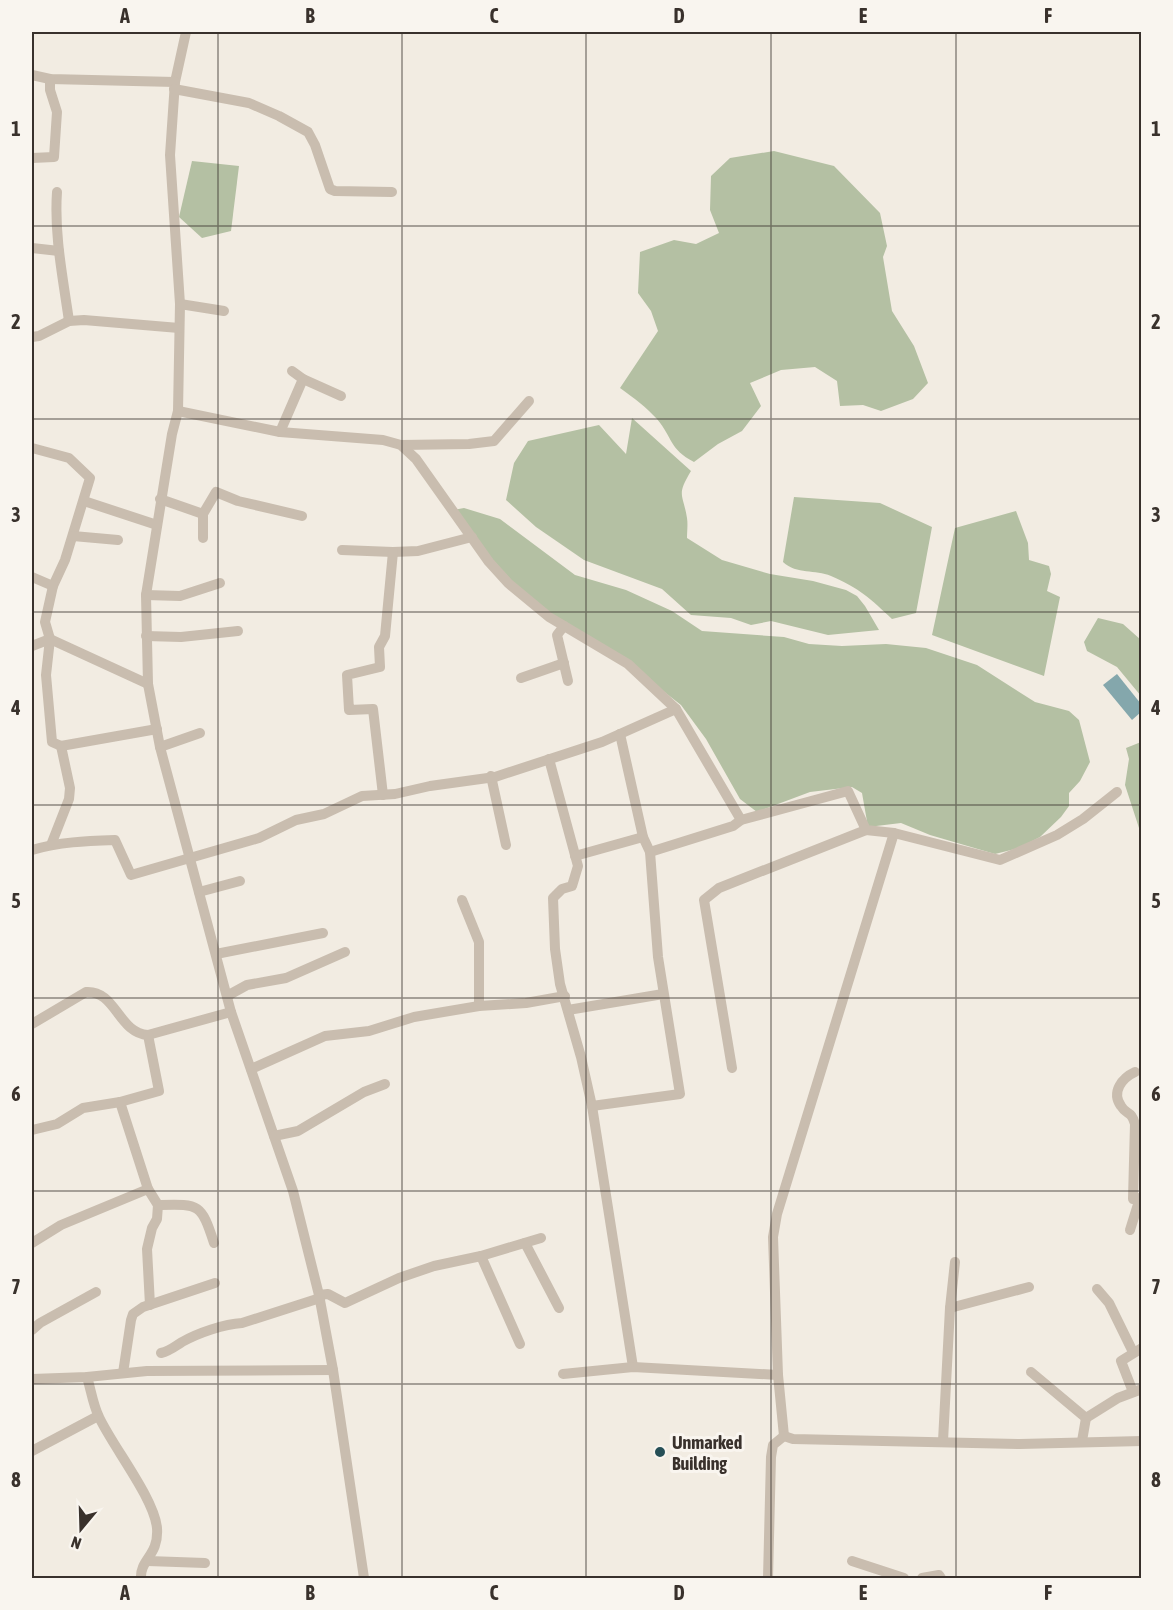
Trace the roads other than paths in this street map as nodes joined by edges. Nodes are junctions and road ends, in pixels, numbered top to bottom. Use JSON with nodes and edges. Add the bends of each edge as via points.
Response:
{"nodes":[{"id":1,"x":186,"y":32,"type":"edge"},
{"id":2,"x":32,"y":75,"type":"edge"},
{"id":3,"x":50,"y":79,"type":"junction"},
{"id":4,"x":175,"y":85,"type":"junction"},
{"id":5,"x":32,"y":158,"type":"edge"},
{"id":6,"x":57,"y":192,"type":"dead end"},
{"id":7,"x":392,"y":192,"type":"dead end"},
{"id":8,"x":32,"y":248,"type":"edge"},
{"id":9,"x":59,"y":251,"type":"junction"},
{"id":10,"x":180,"y":304,"type":"junction"},
{"id":11,"x":224,"y":311,"type":"dead end"},
{"id":12,"x":69,"y":321,"type":"junction"},
{"id":13,"x":179,"y":328,"type":"junction"},
{"id":14,"x":32,"y":337,"type":"edge"},
{"id":15,"x":292,"y":371,"type":"dead end"},
{"id":16,"x":303,"y":379,"type":"junction"},
{"id":17,"x":341,"y":396,"type":"dead end"},
{"id":18,"x":528,"y":401,"type":"dead end"},
{"id":19,"x":178,"y":411,"type":"junction"},
{"id":20,"x":280,"y":432,"type":"junction"},
{"id":21,"x":401,"y":445,"type":"junction"},
{"id":22,"x":32,"y":448,"type":"edge"},
{"id":23,"x":160,"y":499,"type":"junction"},
{"id":24,"x":84,"y":501,"type":"junction"},
{"id":25,"x":203,"y":514,"type":"junction"},
{"id":26,"x":302,"y":516,"type":"dead end"},
{"id":27,"x":157,"y":525,"type":"junction"},
{"id":28,"x":73,"y":536,"type":"junction"},
{"id":29,"x":203,"y":537,"type":"dead end"},
{"id":30,"x":472,"y":537,"type":"junction"},
{"id":31,"x":118,"y":540,"type":"dead end"},
{"id":32,"x":342,"y":550,"type":"dead end"},
{"id":33,"x":393,"y":552,"type":"junction"},
{"id":34,"x":32,"y":577,"type":"edge"},
{"id":35,"x":220,"y":583,"type":"dead end"},
{"id":36,"x":53,"y":586,"type":"junction"},
{"id":37,"x":146,"y":595,"type":"junction"},
{"id":38,"x":564,"y":626,"type":"junction"},
{"id":39,"x":238,"y":631,"type":"dead end"},
{"id":40,"x":146,"y":636,"type":"junction"},
{"id":41,"x":50,"y":639,"type":"junction"},
{"id":42,"x":32,"y":646,"type":"edge"},
{"id":43,"x":564,"y":663,"type":"junction"},
{"id":44,"x":521,"y":678,"type":"dead end"},
{"id":45,"x":568,"y":681,"type":"dead end"},
{"id":46,"x":148,"y":684,"type":"junction"},
{"id":47,"x":676,"y":709,"type":"junction"},
{"id":48,"x":158,"y":729,"type":"junction"},
{"id":49,"x":200,"y":733,"type":"dead end"},
{"id":50,"x":620,"y":734,"type":"junction"},
{"id":51,"x":61,"y":746,"type":"junction"},
{"id":52,"x":160,"y":747,"type":"junction"},
{"id":53,"x":549,"y":759,"type":"junction"},
{"id":54,"x":491,"y":776,"type":"junction"},
{"id":55,"x":1117,"y":792,"type":"dead end"},
{"id":56,"x":383,"y":795,"type":"junction"},
{"id":57,"x":741,"y":820,"type":"junction"},
{"id":58,"x":866,"y":830,"type":"junction"},
{"id":59,"x":894,"y":833,"type":"junction"},
{"id":60,"x":643,"y":837,"type":"junction"},
{"id":61,"x":51,"y":845,"type":"junction"},
{"id":62,"x":506,"y":845,"type":"dead end"},
{"id":63,"x":32,"y":850,"type":"edge"},
{"id":64,"x":650,"y":852,"type":"junction"},
{"id":65,"x":575,"y":856,"type":"junction"},
{"id":66,"x":190,"y":859,"type":"junction"},
{"id":67,"x":240,"y":881,"type":"dead end"},
{"id":68,"x":199,"y":892,"type":"junction"},
{"id":69,"x":462,"y":900,"type":"dead end"},
{"id":70,"x":323,"y":933,"type":"dead end"},
{"id":71,"x":345,"y":952,"type":"dead end"},
{"id":72,"x":216,"y":954,"type":"junction"},
{"id":73,"x":663,"y":994,"type":"junction"},
{"id":74,"x":227,"y":996,"type":"junction"},
{"id":75,"x":565,"y":996,"type":"junction"},
{"id":76,"x":479,"y":1006,"type":"junction"},
{"id":77,"x":568,"y":1010,"type":"junction"},
{"id":78,"x":231,"y":1012,"type":"junction"},
{"id":79,"x":32,"y":1024,"type":"edge"},
{"id":80,"x":148,"y":1035,"type":"junction"},
{"id":81,"x":732,"y":1068,"type":"dead end"},
{"id":82,"x":251,"y":1069,"type":"junction"},
{"id":83,"x":1135,"y":1072,"type":"dead end"},
{"id":84,"x":385,"y":1084,"type":"dead end"},
{"id":85,"x":120,"y":1102,"type":"junction"},
{"id":86,"x":592,"y":1106,"type":"junction"},
{"id":87,"x":32,"y":1130,"type":"edge"},
{"id":88,"x":274,"y":1136,"type":"junction"},
{"id":89,"x":148,"y":1189,"type":"junction"},
{"id":90,"x":1141,"y":1198,"type":"edge"},
{"id":91,"x":158,"y":1205,"type":"junction"},
{"id":92,"x":1130,"y":1230,"type":"dead end"},
{"id":93,"x":542,"y":1238,"type":"dead end"},
{"id":94,"x":32,"y":1243,"type":"edge"},
{"id":95,"x":214,"y":1243,"type":"dead end"},
{"id":96,"x":525,"y":1243,"type":"junction"},
{"id":97,"x":481,"y":1256,"type":"junction"},
{"id":98,"x":956,"y":1262,"type":"dead end"},
{"id":99,"x":215,"y":1283,"type":"dead end"},
{"id":100,"x":1029,"y":1287,"type":"dead end"},
{"id":101,"x":1097,"y":1289,"type":"dead end"},
{"id":102,"x":96,"y":1292,"type":"dead end"},
{"id":103,"x":319,"y":1296,"type":"junction"},
{"id":104,"x":150,"y":1305,"type":"junction"},
{"id":105,"x":559,"y":1308,"type":"dead end"},
{"id":106,"x":950,"y":1308,"type":"junction"},
{"id":107,"x":32,"y":1330,"type":"edge"},
{"id":108,"x":520,"y":1344,"type":"dead end"},
{"id":109,"x":1137,"y":1350,"type":"edge"},
{"id":110,"x":160,"y":1353,"type":"dead end"},
{"id":111,"x":633,"y":1367,"type":"junction"},
{"id":112,"x":333,"y":1370,"type":"junction"},
{"id":113,"x":1031,"y":1372,"type":"dead end"},
{"id":114,"x":123,"y":1373,"type":"junction"},
{"id":115,"x":563,"y":1374,"type":"dead end"},
{"id":116,"x":778,"y":1375,"type":"junction"},
{"id":117,"x":87,"y":1377,"type":"junction"},
{"id":118,"x":32,"y":1379,"type":"edge"},
{"id":119,"x":1137,"y":1390,"type":"edge"},
{"id":120,"x":98,"y":1416,"type":"junction"},
{"id":121,"x":1086,"y":1418,"type":"junction"},
{"id":122,"x":784,"y":1436,"type":"junction"},
{"id":123,"x":943,"y":1441,"type":"junction"},
{"id":124,"x":1082,"y":1441,"type":"junction"},
{"id":125,"x":1142,"y":1441,"type":"edge"},
{"id":126,"x":32,"y":1451,"type":"edge"},
{"id":127,"x":148,"y":1561,"type":"junction"},
{"id":128,"x":852,"y":1561,"type":"dead end"},
{"id":129,"x":205,"y":1563,"type":"dead end"},
{"id":130,"x":141,"y":1578,"type":"edge"},
{"id":131,"x":364,"y":1578,"type":"edge"},
{"id":132,"x":768,"y":1578,"type":"edge"},
{"id":133,"x":904,"y":1578,"type":"edge"},
{"id":134,"x":922,"y":1578,"type":"edge"},
{"id":135,"x":941,"y":1578,"type":"edge"}],
"edges":[{"from":1,"to":4,"type":"street"},
{"from":2,"to":3,"type":"street"},
{"from":3,"to":4,"type":"street"},
{"from":3,"to":5,"type":"street","via":[[57,112],[54,157]]},
{"from":4,"to":7,"type":"street","via":[[249,103],[308,132],[330,189]]},
{"from":4,"to":10,"type":"street","via":[[170,155]]},
{"from":6,"to":9,"type":"street"},
{"from":8,"to":9,"type":"street"},
{"from":9,"to":12,"type":"street"},
{"from":10,"to":11,"type":"street"},
{"from":10,"to":13,"type":"street"},
{"from":12,"to":13,"type":"street"},
{"from":12,"to":14,"type":"street"},
{"from":13,"to":19,"type":"street"},
{"from":15,"to":16,"type":"street"},
{"from":16,"to":17,"type":"street"},
{"from":16,"to":20,"type":"street"},
{"from":18,"to":21,"type":"street","via":[[494,441]]},
{"from":19,"to":20,"type":"street"},
{"from":19,"to":23,"type":"street"},
{"from":20,"to":21,"type":"street"},
{"from":21,"to":30,"type":"street","via":[[416,459]]},
{"from":22,"to":24,"type":"street","via":[[69,458],[90,478]]},
{"from":23,"to":25,"type":"street"},
{"from":23,"to":27,"type":"street"},
{"from":24,"to":27,"type":"street"},
{"from":24,"to":28,"type":"street"},
{"from":25,"to":26,"type":"street","via":[[216,492]]},
{"from":25,"to":29,"type":"street"},
{"from":27,"to":37,"type":"street"},
{"from":28,"to":31,"type":"street"},
{"from":28,"to":36,"type":"street"},
{"from":30,"to":33,"type":"street"},
{"from":30,"to":38,"type":"street","via":[[508,583]]},
{"from":32,"to":33,"type":"street"},
{"from":33,"to":56,"type":"street","via":[[385,636],[379,646],[380,667],[347,675],[349,710],[373,710]]},
{"from":34,"to":36,"type":"street"},
{"from":35,"to":37,"type":"street","via":[[180,596]]},
{"from":36,"to":41,"type":"street","via":[[45,622]]},
{"from":37,"to":40,"type":"street"},
{"from":38,"to":43,"type":"street","via":[[557,635]]},
{"from":38,"to":47,"type":"street","via":[[628,664]]},
{"from":39,"to":40,"type":"street"},
{"from":40,"to":46,"type":"street"},
{"from":41,"to":42,"type":"street"},
{"from":41,"to":46,"type":"street"},
{"from":41,"to":51,"type":"street","via":[[46,675],[50,730],[52,742]]},
{"from":43,"to":44,"type":"street"},
{"from":43,"to":45,"type":"street"},
{"from":46,"to":48,"type":"street"},
{"from":47,"to":50,"type":"street"},
{"from":47,"to":57,"type":"street"},
{"from":48,"to":51,"type":"street"},
{"from":48,"to":52,"type":"street"},
{"from":49,"to":52,"type":"street"},
{"from":50,"to":53,"type":"street"},
{"from":50,"to":60,"type":"street"},
{"from":51,"to":61,"type":"street","via":[[69,799]]},
{"from":52,"to":66,"type":"street"},
{"from":53,"to":54,"type":"street"},
{"from":53,"to":65,"type":"street"},
{"from":54,"to":56,"type":"street"},
{"from":54,"to":62,"type":"street"},
{"from":55,"to":59,"type":"street","via":[[1057,835],[1000,860]]},
{"from":56,"to":66,"type":"street","via":[[362,796],[259,838]]},
{"from":57,"to":58,"type":"street","via":[[848,790]]},
{"from":57,"to":64,"type":"street","via":[[733,826]]},
{"from":58,"to":59,"type":"street"},
{"from":58,"to":81,"type":"street","via":[[719,888],[704,900]]},
{"from":59,"to":116,"type":"street","via":[[777,1214],[773,1237]]},
{"from":60,"to":64,"type":"street"},
{"from":60,"to":65,"type":"street"},
{"from":61,"to":63,"type":"street"},
{"from":61,"to":66,"type":"street","via":[[115,840],[131,875]]},
{"from":64,"to":73,"type":"street"},
{"from":65,"to":75,"type":"street","via":[[578,866],[572,886],[553,898],[555,949]]},
{"from":66,"to":68,"type":"street"},
{"from":67,"to":68,"type":"street"},
{"from":68,"to":72,"type":"street"},
{"from":69,"to":76,"type":"street","via":[[479,942]]},
{"from":70,"to":72,"type":"street"},
{"from":71,"to":74,"type":"street","via":[[286,978],[247,985]]},
{"from":72,"to":74,"type":"street"},
{"from":73,"to":77,"type":"street"},
{"from":73,"to":86,"type":"street","via":[[680,1094]]},
{"from":74,"to":78,"type":"street"},
{"from":75,"to":76,"type":"street"},
{"from":75,"to":77,"type":"street"},
{"from":76,"to":82,"type":"street","via":[[414,1017],[369,1031],[325,1036]]},
{"from":77,"to":86,"type":"street"},
{"from":78,"to":80,"type":"street"},
{"from":78,"to":82,"type":"street"},
{"from":79,"to":80,"type":"street","via":[[86,992],[93,992],[106,998],[134,1031]]},
{"from":80,"to":85,"type":"street","via":[[159,1091]]},
{"from":82,"to":88,"type":"street"},
{"from":83,"to":90,"type":"street","via":[[1118,1086],[1117,1096],[1121,1107],[1133,1115],[1133,1199]]},
{"from":84,"to":88,"type":"street","via":[[298,1131]]},
{"from":85,"to":87,"type":"street","via":[[83,1108],[57,1124]]},
{"from":85,"to":89,"type":"street"},
{"from":86,"to":111,"type":"street"},
{"from":88,"to":103,"type":"street","via":[[293,1191]]},
{"from":89,"to":91,"type":"street"},
{"from":89,"to":94,"type":"street","via":[[61,1225]]},
{"from":90,"to":92,"type":"street"},
{"from":91,"to":95,"type":"street","via":[[200,1209]]},
{"from":91,"to":104,"type":"street","via":[[147,1249]]},
{"from":93,"to":96,"type":"street"},
{"from":96,"to":97,"type":"street"},
{"from":96,"to":105,"type":"street"},
{"from":97,"to":103,"type":"street","via":[[399,1278],[345,1303],[328,1294]]},
{"from":97,"to":108,"type":"street"},
{"from":98,"to":106,"type":"street"},
{"from":99,"to":104,"type":"street"},
{"from":100,"to":106,"type":"street"},
{"from":101,"to":109,"type":"street"},
{"from":102,"to":107,"type":"street"},
{"from":103,"to":110,"type":"street","via":[[229,1324]]},
{"from":103,"to":112,"type":"street"},
{"from":104,"to":114,"type":"street","via":[[130,1320]]},
{"from":106,"to":123,"type":"street"},
{"from":109,"to":119,"type":"street","via":[[1121,1361]]},
{"from":111,"to":115,"type":"street"},
{"from":111,"to":116,"type":"street"},
{"from":112,"to":114,"type":"street"},
{"from":112,"to":131,"type":"street"},
{"from":113,"to":121,"type":"street"},
{"from":114,"to":117,"type":"street"},
{"from":116,"to":122,"type":"street"},
{"from":117,"to":118,"type":"street"},
{"from":117,"to":120,"type":"street"},
{"from":119,"to":121,"type":"street"},
{"from":120,"to":126,"type":"street"},
{"from":120,"to":127,"type":"street","via":[[150,1505],[157,1527],[156,1547]]},
{"from":121,"to":124,"type":"street"},
{"from":122,"to":123,"type":"street"},
{"from":122,"to":132,"type":"street","via":[[773,1444],[771,1457]]},
{"from":123,"to":124,"type":"street"},
{"from":124,"to":125,"type":"street"},
{"from":127,"to":129,"type":"street"},
{"from":127,"to":130,"type":"street","via":[[141,1568]]},
{"from":128,"to":133,"type":"street"},
{"from":134,"to":135,"type":"street"}]}
